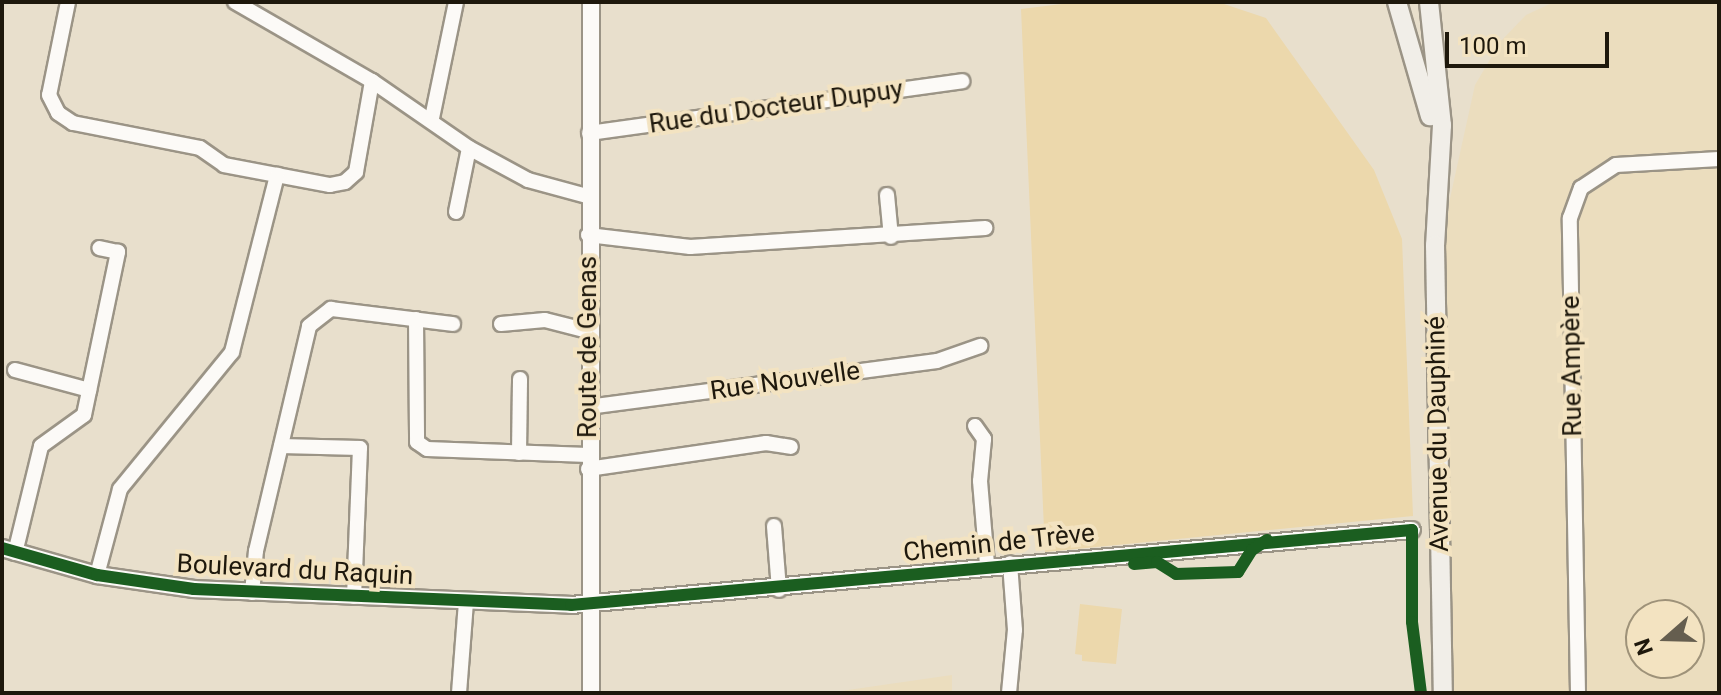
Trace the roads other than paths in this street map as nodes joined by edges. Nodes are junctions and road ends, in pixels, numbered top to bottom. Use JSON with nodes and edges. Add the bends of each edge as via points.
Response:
{"nodes":[{"id":1,"x":68,"y":2,"type":"edge"},
{"id":2,"x":456,"y":2,"type":"edge"},
{"id":3,"x":591,"y":2,"type":"edge"},
{"id":4,"x":1397,"y":2,"type":"edge"},
{"id":5,"x":1429,"y":2,"type":"edge"},
{"id":6,"x":244,"y":4,"type":"edge"},
{"id":7,"x":372,"y":81,"type":"junction"},
{"id":8,"x":962,"y":81,"type":"dead end"},
{"id":9,"x":432,"y":118,"type":"junction"},
{"id":10,"x":589,"y":133,"type":"junction"},
{"id":11,"x":469,"y":148,"type":"junction"},
{"id":12,"x":1719,"y":159,"type":"edge"},
{"id":13,"x":1439,"y":174,"type":"junction"},
{"id":14,"x":277,"y":175,"type":"junction"},
{"id":15,"x":887,"y":195,"type":"dead end"},
{"id":16,"x":587,"y":196,"type":"junction"},
{"id":17,"x":456,"y":212,"type":"dead end"},
{"id":18,"x":985,"y":228,"type":"dead end"},
{"id":19,"x":588,"y":235,"type":"junction"},
{"id":20,"x":891,"y":237,"type":"junction"},
{"id":21,"x":99,"y":248,"type":"dead end"},
{"id":22,"x":416,"y":319,"type":"junction"},
{"id":23,"x":453,"y":324,"type":"dead end"},
{"id":24,"x":501,"y":324,"type":"dead end"},
{"id":25,"x":588,"y":331,"type":"junction"},
{"id":26,"x":980,"y":346,"type":"dead end"},
{"id":27,"x":15,"y":370,"type":"dead end"},
{"id":28,"x":520,"y":379,"type":"dead end"},
{"id":29,"x":89,"y":390,"type":"junction"},
{"id":30,"x":588,"y":407,"type":"junction"},
{"id":31,"x":975,"y":426,"type":"dead end"},
{"id":32,"x":281,"y":446,"type":"junction"},
{"id":33,"x":791,"y":447,"type":"dead end"},
{"id":34,"x":519,"y":453,"type":"junction"},
{"id":35,"x":588,"y":462,"type":"junction"},
{"id":36,"x":774,"y":526,"type":"dead end"},
{"id":37,"x":1412,"y":530,"type":"dead end"},
{"id":38,"x":8,"y":550,"type":"edge"},
{"id":39,"x":1010,"y":563,"type":"junction"},
{"id":40,"x":987,"y":565,"type":"junction"},
{"id":41,"x":97,"y":575,"type":"junction"},
{"id":42,"x":779,"y":590,"type":"junction"},
{"id":43,"x":252,"y":593,"type":"junction"},
{"id":44,"x":354,"y":597,"type":"junction"},
{"id":45,"x":466,"y":601,"type":"junction"},
{"id":46,"x":590,"y":604,"type":"junction"},
{"id":47,"x":459,"y":693,"type":"edge"},
{"id":48,"x":591,"y":693,"type":"edge"},
{"id":49,"x":1009,"y":693,"type":"edge"},
{"id":50,"x":1443,"y":693,"type":"edge"},
{"id":51,"x":1578,"y":693,"type":"edge"}],
"edges":[{"from":1,"to":14,"type":"street","via":[[49,95],[58,113],[73,123],[200,148],[224,165]]},
{"from":2,"to":9,"type":"street"},
{"from":3,"to":10,"type":"street","name":"Route de Genas"},
{"from":4,"to":13,"type":"main road","name":"Avenue du Dauphiné","via":[[1434,127]]},
{"from":5,"to":13,"type":"main road","name":"Avenue du Dauphiné","via":[[1442,125]]},
{"from":6,"to":7,"type":"street"},
{"from":7,"to":9,"type":"street"},
{"from":7,"to":14,"type":"street","via":[[356,172],[330,185]]},
{"from":8,"to":10,"type":"street","name":"Rue du Docteur Dupuy"},
{"from":9,"to":11,"type":"street"},
{"from":10,"to":16,"type":"street","name":"Route de Genas"},
{"from":11,"to":16,"type":"street","via":[[528,180]]},
{"from":11,"to":17,"type":"street"},
{"from":12,"to":51,"type":"street","name":"Rue Ampère","via":[[1616,165],[1581,188],[1570,218]]},
{"from":13,"to":50,"type":"main road","name":"Avenue du Dauphiné","via":[[1435,245]]},
{"from":14,"to":41,"type":"street","via":[[232,352],[120,489]]},
{"from":15,"to":20,"type":"street"},
{"from":16,"to":19,"type":"street","name":"Route de Genas"},
{"from":18,"to":20,"type":"street"},
{"from":19,"to":20,"type":"street","via":[[690,247]]},
{"from":19,"to":25,"type":"street","name":"Route de Genas"},
{"from":21,"to":29,"type":"street","via":[[118,252]]},
{"from":22,"to":23,"type":"street"},
{"from":22,"to":32,"type":"street","via":[[344,309],[318,315],[309,326]]},
{"from":22,"to":34,"type":"street","via":[[417,442],[427,449]]},
{"from":24,"to":25,"type":"street","via":[[545,320]]},
{"from":25,"to":30,"type":"street","name":"Route de Genas"},
{"from":26,"to":30,"type":"street","name":"Rue Nouvelle","via":[[937,361]]},
{"from":27,"to":29,"type":"street"},
{"from":28,"to":34,"type":"street"},
{"from":29,"to":38,"type":"street","via":[[84,415],[41,446]]},
{"from":30,"to":35,"type":"street","name":"Route de Genas"},
{"from":31,"to":40,"type":"street","via":[[984,439],[980,481]]},
{"from":32,"to":43,"type":"street","via":[[256,551]]},
{"from":32,"to":44,"type":"street","via":[[360,448]]},
{"from":33,"to":35,"type":"street","via":[[766,443]]},
{"from":34,"to":35,"type":"street"},
{"from":35,"to":46,"type":"street","name":"Route de Genas"},
{"from":36,"to":42,"type":"street"},
{"from":37,"to":39,"type":"street","name":"Chemin de Trève"},
{"from":38,"to":41,"type":"street","name":"Boulevard du Raquin"},
{"from":39,"to":40,"type":"street","name":"Chemin de Trève"},
{"from":39,"to":49,"type":"street","via":[[1015,630]]},
{"from":40,"to":42,"type":"street","name":"Chemin de Trève"},
{"from":41,"to":43,"type":"street","name":"Boulevard du Raquin"},
{"from":42,"to":46,"type":"street","name":"Chemin de Trève"},
{"from":43,"to":44,"type":"street","name":"Boulevard du Raquin"},
{"from":44,"to":45,"type":"street","name":"Boulevard du Raquin"},
{"from":45,"to":46,"type":"street","name":"Boulevard du Raquin"},
{"from":45,"to":47,"type":"street"},
{"from":46,"to":48,"type":"street","name":"Route de Genas"}]}
